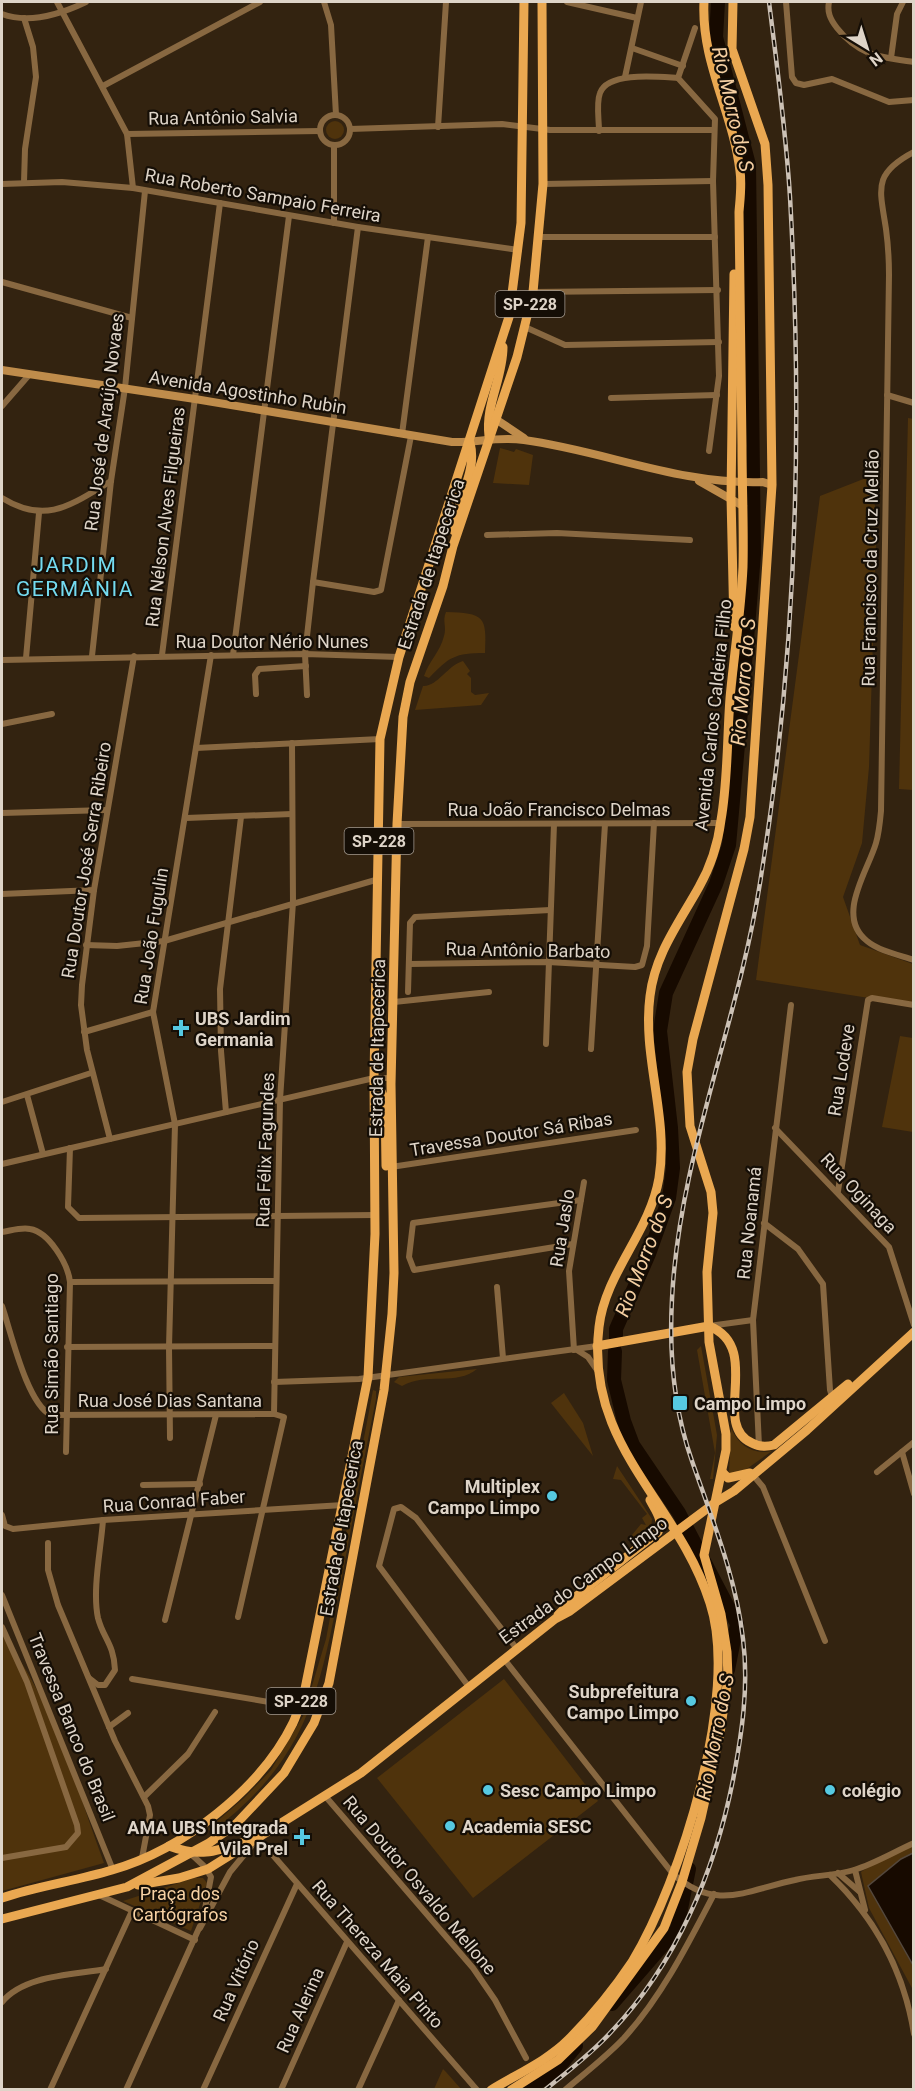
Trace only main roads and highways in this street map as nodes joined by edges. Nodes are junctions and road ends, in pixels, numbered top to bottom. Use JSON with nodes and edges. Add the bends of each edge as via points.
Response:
{"nodes":[{"id":1,"x":524,"y":2,"type":"edge"},
{"id":2,"x":542,"y":2,"type":"edge"},
{"id":3,"x":704,"y":2,"type":"edge"},
{"id":4,"x":733,"y":2,"type":"edge"},
{"id":5,"x":739,"y":212,"type":"junction"},
{"id":6,"x":503,"y":336,"type":"junction"},
{"id":7,"x":2,"y":370,"type":"edge"},
{"id":8,"x":496,"y":420,"type":"junction"},
{"id":9,"x":490,"y":438,"type":"junction"},
{"id":10,"x":469,"y":440,"type":"junction"},
{"id":11,"x":527,"y":440,"type":"junction"},
{"id":12,"x":694,"y":479,"type":"junction"},
{"id":13,"x":731,"y":482,"type":"junction"},
{"id":14,"x":745,"y":482,"type":"junction"},
{"id":15,"x":772,"y":486,"type":"junction"},
{"id":16,"x":730,"y":497,"type":"junction"},
{"id":17,"x":743,"y":506,"type":"junction"},
{"id":18,"x":453,"y":546,"type":"junction"},
{"id":19,"x":735,"y":645,"type":"junction"},
{"id":20,"x":374,"y":1078,"type":"junction"},
{"id":21,"x":391,"y":1197,"type":"junction"},
{"id":22,"x":709,"y":1326,"type":"junction"},
{"id":23,"x":914,"y":1332,"type":"edge"},
{"id":24,"x":597,"y":1346,"type":"junction"},
{"id":25,"x":833,"y":1400,"type":"junction"},
{"id":26,"x":632,"y":1466,"type":"junction"},
{"id":27,"x":722,"y":1472,"type":"junction"},
{"id":28,"x":753,"y":1475,"type":"junction"},
{"id":29,"x":716,"y":1502,"type":"junction"},
{"id":30,"x":677,"y":1532,"type":"junction"},
{"id":31,"x":555,"y":1619,"type":"junction"},
{"id":32,"x":258,"y":1838,"type":"junction"},
{"id":33,"x":169,"y":1846,"type":"junction"},
{"id":34,"x":190,"y":1853,"type":"junction"},
{"id":35,"x":127,"y":1887,"type":"junction"},
{"id":36,"x":2,"y":1898,"type":"edge"},
{"id":37,"x":2,"y":1919,"type":"edge"},
{"id":38,"x":491,"y":2090,"type":"edge"},
{"id":39,"x":511,"y":2090,"type":"edge"}],
"edges":[{"from":1,"to":6,"type":"main road","name":"Estrada de Itapecerica","number":"SP-228","via":[[519,250]]},
{"from":2,"to":8,"type":"main road","name":"Estrada de Itapecerica","number":"SP-228","via":[[540,237],[525,327]]},
{"from":3,"to":5,"type":"main road","name":"Avenida Carlos Caldeira Filho","via":[[706,49],[740,169]]},
{"from":4,"to":15,"type":"main road","via":[[732,48],[765,144]]},
{"from":5,"to":13,"type":"main road","via":[[734,250]]},
{"from":5,"to":14,"type":"main road","name":"Avenida Carlos Caldeira Filho"},
{"from":6,"to":9,"type":"main road","via":[[501,370],[487,421]]},
{"from":6,"to":10,"type":"main road","name":"Estrada de Itapecerica","number":"SP-228"},
{"from":7,"to":10,"type":"main road","name":"Avenida Agostinho Rubin","via":[[452,442]]},
{"from":8,"to":9,"type":"main road","name":"Estrada de Itapecerica","number":"SP-228"},
{"from":8,"to":11,"type":"main road"},
{"from":9,"to":10,"type":"main road","name":"Avenida Agostinho Rubin"},
{"from":9,"to":11,"type":"main road","name":"Avenida Agostinho Rubin"},
{"from":9,"to":18,"type":"main road","name":"Estrada de Itapecerica","number":"SP-228"},
{"from":10,"to":18,"type":"main road","via":[[473,462],[457,509]]},
{"from":10,"to":20,"type":"main road","name":"Estrada de Itapecerica","number":"SP-228","via":[[399,657],[380,738]]},
{"from":11,"to":12,"type":"main road"},
{"from":12,"to":13,"type":"main road"},
{"from":12,"to":16,"type":"main road"},
{"from":13,"to":14,"type":"main road"},
{"from":13,"to":16,"type":"main road"},
{"from":14,"to":15,"type":"main road"},
{"from":14,"to":17,"type":"main road","name":"Avenida Carlos Caldeira Filho"},
{"from":15,"to":22,"type":"main road","via":[[750,817],[687,1072],[690,1126],[711,1192]]},
{"from":16,"to":17,"type":"main road"},
{"from":16,"to":19,"type":"main road"},
{"from":17,"to":19,"type":"main road","name":"Avenida Carlos Caldeira Filho"},
{"from":18,"to":21,"type":"main road","name":"Estrada de Itapecerica","number":"SP-228","via":[[407,694],[399,759]]},
{"from":19,"to":24,"type":"main road","name":"Avenida Carlos Caldeira Filho","via":[[721,823],[714,855],[655,970],[647,1019],[659,1126],[659,1175],[653,1204],[601,1310]]},
{"from":20,"to":21,"type":"main road","via":[[385,1099],[384,1152]]},
{"from":20,"to":33,"type":"main road","name":"Estrada de Itapecerica","number":"SP-228","via":[[375,1215],[368,1377],[307,1679],[283,1739],[245,1788],[220,1811]]},
{"from":21,"to":34,"type":"main road","name":"Estrada de Itapecerica","number":"SP-228","via":[[394,1273],[387,1373],[329,1683],[299,1749],[263,1798],[236,1824]]},
{"from":22,"to":24,"type":"main road"},
{"from":22,"to":25,"type":"main road","via":[[726,1337],[734,1353],[737,1430],[746,1441],[759,1446],[780,1441]]},
{"from":22,"to":27,"type":"main road","via":[[726,1434]]},
{"from":23,"to":25,"type":"main road","name":"Estrada do Campo Limpo"},
{"from":24,"to":26,"type":"main road","name":"Avenida Carlos Caldeira Filho","via":[[597,1371],[611,1426]]},
{"from":25,"to":28,"type":"main road","name":"Estrada do Campo Limpo"},
{"from":26,"to":30,"type":"main road","name":"Avenida Carlos Caldeira Filho"},
{"from":26,"to":31,"type":"main road","via":[[659,1518],[660,1528],[565,1606]]},
{"from":27,"to":28,"type":"main road","via":[[728,1478]]},
{"from":27,"to":29,"type":"main road"},
{"from":28,"to":29,"type":"main road","name":"Estrada do Campo Limpo"},
{"from":29,"to":30,"type":"main road","name":"Estrada do Campo Limpo"},
{"from":29,"to":39,"type":"main road","via":[[705,1544],[705,1564],[721,1614],[728,1678],[713,1768],[682,1882],[664,1928],[592,2027],[558,2060]]},
{"from":30,"to":31,"type":"main road","name":"Estrada do Campo Limpo"},
{"from":30,"to":38,"type":"main road","name":"Avenida Carlos Caldeira Filho","via":[[711,1606],[720,1677],[702,1778],[673,1874],[631,1962],[586,2020],[551,2055]]},
{"from":31,"to":32,"type":"main road","name":"Estrada do Campo Limpo","via":[[362,1773]]},
{"from":32,"to":34,"type":"main road","name":"Estrada do Campo Limpo","via":[[220,1851]]},
{"from":32,"to":35,"type":"main road","name":"Estrada do Campo Limpo","via":[[208,1869]]},
{"from":33,"to":34,"type":"main road","name":"Estrada do Campo Limpo"},
{"from":33,"to":36,"type":"main road","name":"Estrada de Itapecerica","number":"SP-228","via":[[113,1870]]},
{"from":34,"to":35,"type":"main road","name":"Estrada de Itapecerica","number":"SP-228"},
{"from":35,"to":37,"type":"main road","name":"Estrada de Itapecerica","number":"SP-228"}]}
